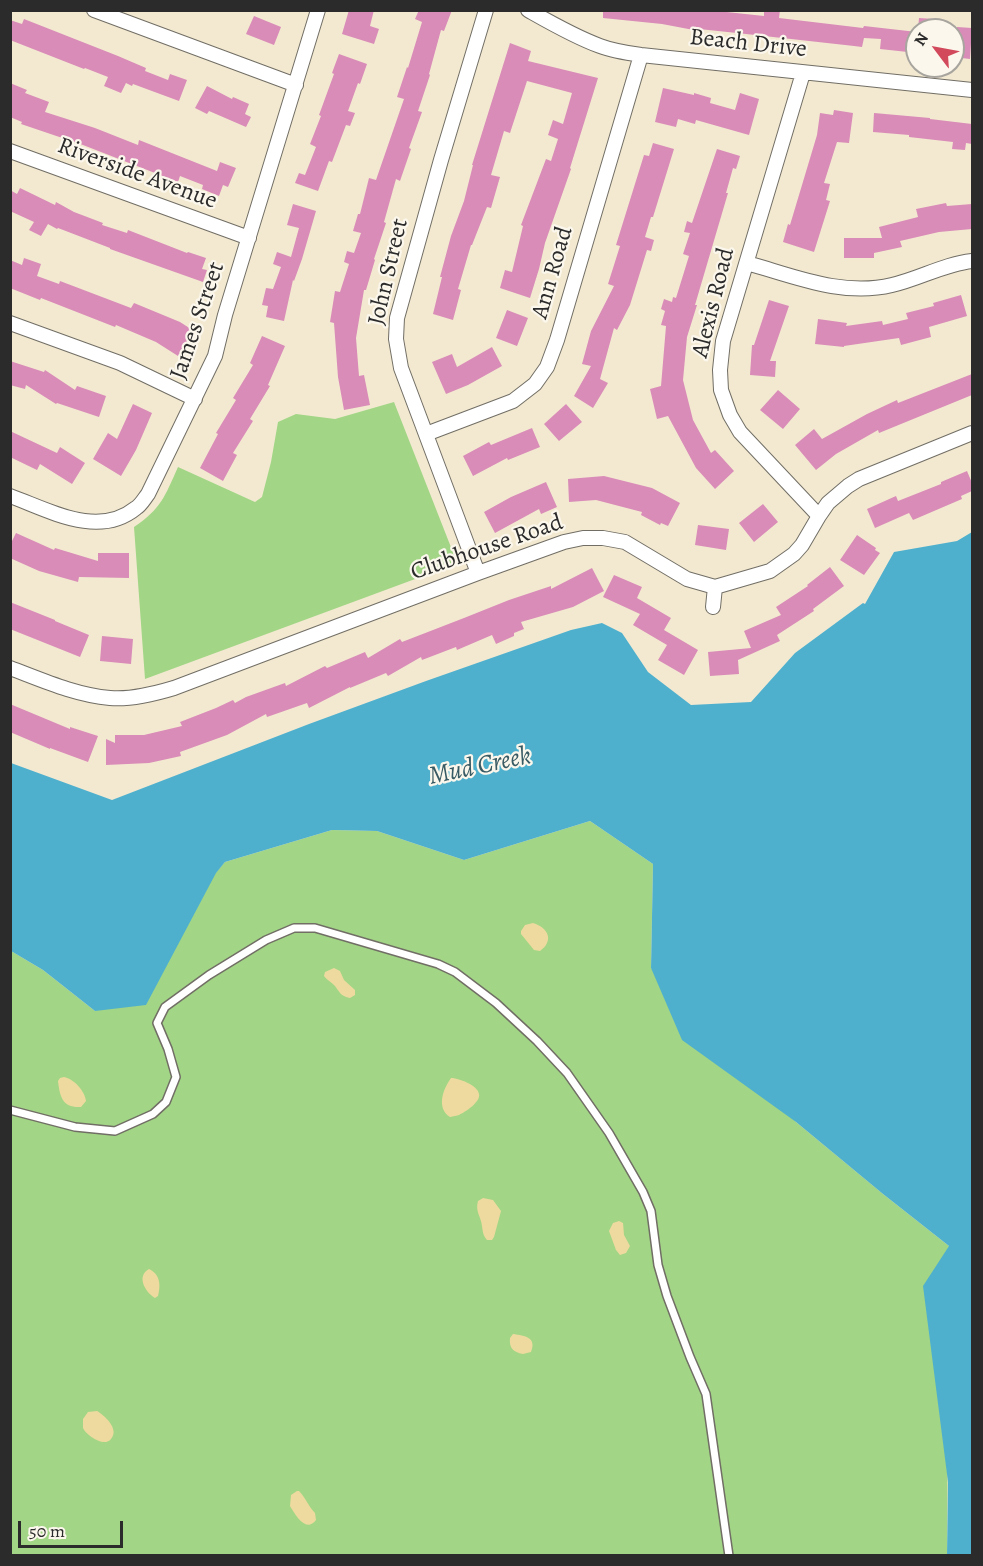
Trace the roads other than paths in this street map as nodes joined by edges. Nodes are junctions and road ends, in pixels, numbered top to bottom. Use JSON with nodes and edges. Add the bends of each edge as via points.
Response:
{"nodes":[{"id":1,"x":94,"y":10,"type":"edge"},
{"id":2,"x":318,"y":10,"type":"edge"},
{"id":3,"x":486,"y":10,"type":"edge"},
{"id":4,"x":528,"y":10,"type":"edge"},
{"id":5,"x":553,"y":16,"type":"edge"},
{"id":6,"x":641,"y":55,"type":"junction"},
{"id":7,"x":803,"y":73,"type":"junction"},
{"id":8,"x":296,"y":85,"type":"junction"},
{"id":9,"x":972,"y":90,"type":"edge"},
{"id":10,"x":10,"y":151,"type":"edge"},
{"id":11,"x":249,"y":238,"type":"junction"},
{"id":12,"x":972,"y":261,"type":"edge"},
{"id":13,"x":747,"y":263,"type":"junction"},
{"id":14,"x":10,"y":323,"type":"edge"},
{"id":15,"x":195,"y":399,"type":"junction"},
{"id":16,"x":972,"y":433,"type":"edge"},
{"id":17,"x":426,"y":434,"type":"junction"},
{"id":18,"x":10,"y":496,"type":"edge"},
{"id":19,"x":819,"y":516,"type":"junction"},
{"id":20,"x":478,"y":573,"type":"junction"},
{"id":21,"x":715,"y":587,"type":"junction"},
{"id":22,"x":713,"y":607,"type":"dead end"},
{"id":23,"x":10,"y":668,"type":"edge"},
{"id":24,"x":10,"y":1110,"type":"edge"},
{"id":25,"x":729,"y":1556,"type":"edge"}],
"edges":[{"from":1,"to":8,"type":"street"},
{"from":2,"to":8,"type":"street","name":"James Street"},
{"from":3,"to":17,"type":"street","name":"John Street","via":[[397,318],[401,368]]},
{"from":4,"to":5,"type":"street","name":"Beach Drive"},
{"from":5,"to":6,"type":"street","name":"Beach Drive","via":[[601,47]]},
{"from":6,"to":7,"type":"street","name":"Beach Drive"},
{"from":6,"to":17,"type":"street","name":"Ann Road","via":[[547,367],[535,384],[513,400]]},
{"from":7,"to":9,"type":"street","name":"Beach Drive"},
{"from":7,"to":13,"type":"street","name":"Alexis Road"},
{"from":8,"to":11,"type":"street","name":"James Street"},
{"from":10,"to":11,"type":"street","name":"Riverside Avenue"},
{"from":11,"to":15,"type":"street","name":"James Street","via":[[218,349]]},
{"from":12,"to":13,"type":"street","via":[[895,285],[856,290],[831,287]]},
{"from":13,"to":19,"type":"street","name":"Alexis Road","via":[[723,341],[722,390],[740,432]]},
{"from":14,"to":15,"type":"street","via":[[120,363]]},
{"from":15,"to":18,"type":"street","name":"James Street","via":[[148,494],[128,514],[107,522],[85,522]]},
{"from":16,"to":19,"type":"street","via":[[860,479],[828,503]]},
{"from":17,"to":20,"type":"street","name":"John Street"},
{"from":19,"to":21,"type":"street","via":[[802,545],[770,571]]},
{"from":20,"to":21,"type":"street","name":"Clubhouse Road","via":[[564,542],[603,538],[626,542],[687,579]]},
{"from":20,"to":23,"type":"street","name":"Clubhouse Road","via":[[150,695],[111,698],[81,693]]},
{"from":21,"to":22,"type":"street"},
{"from":24,"to":25,"type":"lane","via":[[75,1127],[116,1131],[153,1114],[166,1102],[176,1077],[157,1023],[165,1007],[266,940],[294,928],[315,928],[455,972],[496,1003],[567,1073],[609,1133],[643,1192],[651,1210],[658,1265],[667,1296],[706,1394]]}]}
